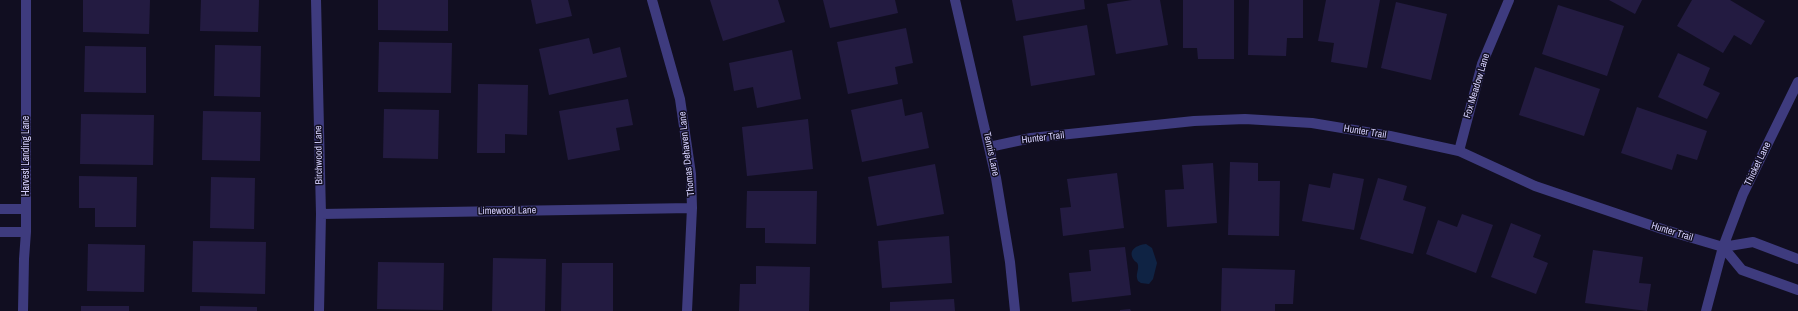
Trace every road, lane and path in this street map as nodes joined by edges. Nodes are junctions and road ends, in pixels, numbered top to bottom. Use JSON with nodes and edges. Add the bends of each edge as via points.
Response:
{"nodes":[{"id":1,"x":26,"y":0,"type":"edge"},
{"id":2,"x":316,"y":0,"type":"edge"},
{"id":3,"x":652,"y":0,"type":"edge"},
{"id":4,"x":955,"y":0,"type":"edge"},
{"id":5,"x":1509,"y":0,"type":"edge"},
{"id":6,"x":1798,"y":82,"type":"edge"},
{"id":7,"x":989,"y":148,"type":"junction"},
{"id":8,"x":1459,"y":151,"type":"junction"},
{"id":9,"x":692,"y":208,"type":"junction"},
{"id":10,"x":0,"y":209,"type":"edge"},
{"id":11,"x":26,"y":209,"type":"junction"},
{"id":12,"x":321,"y":214,"type":"junction"},
{"id":13,"x":0,"y":232,"type":"edge"},
{"id":14,"x":26,"y":232,"type":"junction"},
{"id":15,"x":1723,"y":247,"type":"junction"},
{"id":16,"x":1798,"y":259,"type":"edge"},
{"id":17,"x":1798,"y":290,"type":"edge"},
{"id":18,"x":23,"y":311,"type":"edge"},
{"id":19,"x":319,"y":311,"type":"edge"},
{"id":20,"x":687,"y":311,"type":"edge"},
{"id":21,"x":1015,"y":311,"type":"edge"},
{"id":22,"x":1706,"y":311,"type":"edge"}],
"edges":[{"from":1,"to":11,"type":"street","name":"Harvest Landing Lane"},
{"from":2,"to":12,"type":"street","name":"Birchwood Lane"},
{"from":3,"to":9,"type":"street","name":"Thomas Dehaven Lane","via":[[680,98],[691,174]]},
{"from":4,"to":7,"type":"street","name":"Tennis Lane"},
{"from":5,"to":8,"type":"street","name":"Fox Meadow Lane","via":[[1482,64]]},
{"from":6,"to":15,"type":"street","name":"Thicket Lane","via":[[1743,194]]},
{"from":7,"to":8,"type":"street","name":"Hunter Trail","via":[[1031,138],[1194,121],[1245,119],[1312,123]]},
{"from":7,"to":21,"type":"street","name":"Tennis Lane","via":[[1010,262]]},
{"from":8,"to":15,"type":"street","name":"Hunter Trail","via":[[1535,186]]},
{"from":9,"to":12,"type":"street","name":"Limewood Lane"},
{"from":9,"to":20,"type":"street","name":"Thomas Dehaven Lane"},
{"from":10,"to":11,"type":"street"},
{"from":11,"to":14,"type":"street","name":"Harvest Landing Lane"},
{"from":12,"to":19,"type":"street","name":"Birchwood Lane"},
{"from":13,"to":14,"type":"street"},
{"from":14,"to":18,"type":"street","name":"Harvest Landing Lane"},
{"from":15,"to":16,"type":"street","name":"Hunter Trail","via":[[1753,242]]},
{"from":15,"to":17,"type":"street","via":[[1742,270]]},
{"from":15,"to":22,"type":"street","name":"Thicket Lane"}]}
